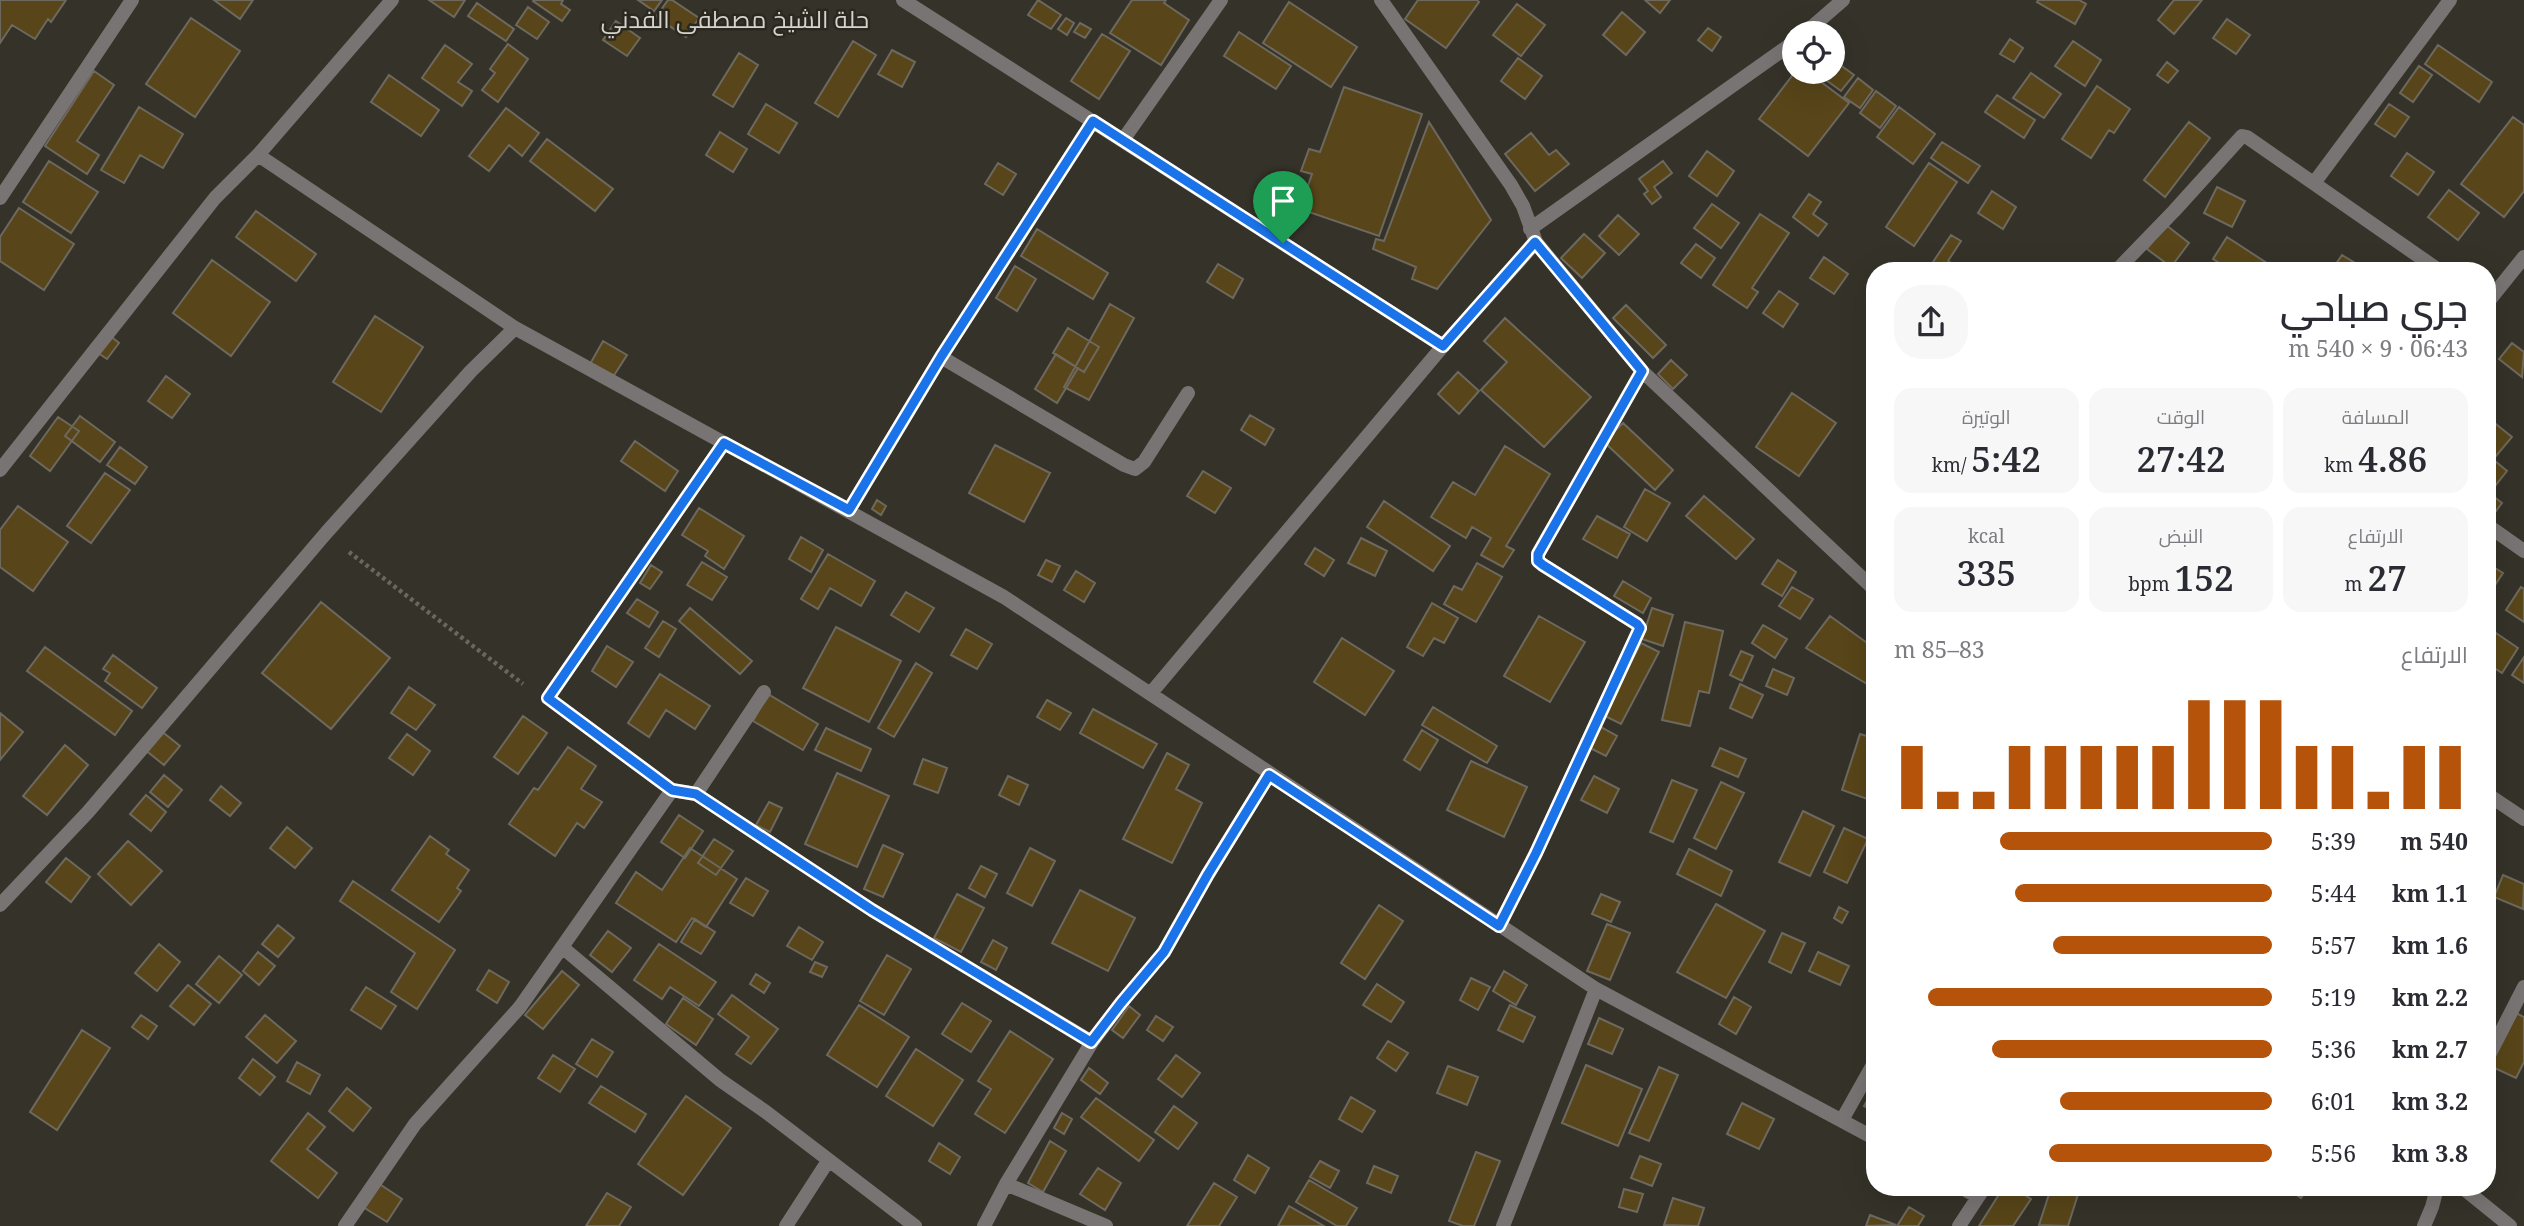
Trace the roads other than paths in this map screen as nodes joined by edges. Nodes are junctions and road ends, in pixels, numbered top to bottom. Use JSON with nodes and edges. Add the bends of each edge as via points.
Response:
{"nodes":[{"id":1,"x":132,"y":0,"type":"edge"},
{"id":2,"x":393,"y":0,"type":"edge"},
{"id":3,"x":904,"y":0,"type":"edge"},
{"id":4,"x":1221,"y":0,"type":"edge"},
{"id":5,"x":1381,"y":0,"type":"edge"},
{"id":6,"x":1843,"y":0,"type":"edge"},
{"id":7,"x":2450,"y":0,"type":"edge"},
{"id":8,"x":1819,"y":21,"type":"edge"},
{"id":9,"x":1782,"y":51,"type":"edge"},
{"id":10,"x":1093,"y":121,"type":"junction"},
{"id":11,"x":1123,"y":140,"type":"junction"},
{"id":12,"x":258,"y":155,"type":"junction"},
{"id":13,"x":2314,"y":183,"type":"junction"},
{"id":14,"x":0,"y":198,"type":"edge"},
{"id":15,"x":1533,"y":236,"type":"junction"},
{"id":16,"x":2524,"y":257,"type":"edge"},
{"id":17,"x":2125,"y":262,"type":"edge"},
{"id":18,"x":2427,"y":262,"type":"edge"},
{"id":19,"x":2496,"y":292,"type":"edge"},
{"id":20,"x":515,"y":328,"type":"junction"},
{"id":21,"x":1443,"y":346,"type":"junction"},
{"id":22,"x":941,"y":357,"type":"junction"},
{"id":23,"x":1642,"y":371,"type":"junction"},
{"id":24,"x":1188,"y":393,"type":"dead end"},
{"id":25,"x":724,"y":443,"type":"junction"},
{"id":26,"x":0,"y":470,"type":"edge"},
{"id":27,"x":849,"y":510,"type":"junction"},
{"id":28,"x":2496,"y":531,"type":"edge"},
{"id":29,"x":2524,"y":551,"type":"edge"},
{"id":30,"x":1866,"y":578,"type":"edge"},
{"id":31,"x":764,"y":692,"type":"dead end"},
{"id":32,"x":1151,"y":693,"type":"junction"},
{"id":33,"x":1269,"y":775,"type":"junction"},
{"id":34,"x":672,"y":790,"type":"junction"},
{"id":35,"x":696,"y":794,"type":"junction"},
{"id":36,"x":2496,"y":800,"type":"edge"},
{"id":37,"x":2524,"y":819,"type":"edge"},
{"id":38,"x":0,"y":905,"type":"edge"},
{"id":39,"x":1499,"y":926,"type":"junction"},
{"id":40,"x":562,"y":947,"type":"junction"},
{"id":41,"x":2524,"y":987,"type":"edge"},
{"id":42,"x":1596,"y":989,"type":"junction"},
{"id":43,"x":2496,"y":1041,"type":"edge"},
{"id":44,"x":1091,"y":1042,"type":"junction"},
{"id":45,"x":1866,"y":1077,"type":"edge"},
{"id":46,"x":1842,"y":1120,"type":"junction"},
{"id":47,"x":1866,"y":1134,"type":"edge"},
{"id":48,"x":828,"y":1161,"type":"junction"},
{"id":49,"x":1006,"y":1184,"type":"junction"},
{"id":50,"x":1979,"y":1196,"type":"edge"},
{"id":51,"x":2435,"y":1196,"type":"edge"},
{"id":52,"x":2473,"y":1196,"type":"edge"},
{"id":53,"x":345,"y":1226,"type":"edge"},
{"id":54,"x":786,"y":1226,"type":"edge"},
{"id":55,"x":915,"y":1226,"type":"edge"},
{"id":56,"x":985,"y":1226,"type":"edge"},
{"id":57,"x":1106,"y":1226,"type":"edge"},
{"id":58,"x":1503,"y":1226,"type":"edge"},
{"id":59,"x":1959,"y":1226,"type":"edge"},
{"id":60,"x":2424,"y":1226,"type":"edge"},
{"id":61,"x":2510,"y":1226,"type":"edge"}],
"edges":[{"from":1,"to":14,"type":"street"},
{"from":2,"to":12,"type":"street"},
{"from":3,"to":10,"type":"street"},
{"from":4,"to":11,"type":"street"},
{"from":5,"to":15,"type":"street","via":[[1511,185]]},
{"from":6,"to":8,"type":"street"},
{"from":7,"to":13,"type":"street"},
{"from":9,"to":15,"type":"street"},
{"from":10,"to":11,"type":"street"},
{"from":10,"to":22,"type":"street"},
{"from":11,"to":21,"type":"street"},
{"from":12,"to":20,"type":"street"},
{"from":12,"to":26,"type":"street","via":[[215,198]]},
{"from":13,"to":17,"type":"street","via":[[2242,136]]},
{"from":13,"to":18,"type":"street"},
{"from":15,"to":21,"type":"street"},
{"from":15,"to":23,"type":"street"},
{"from":16,"to":19,"type":"street"},
{"from":20,"to":25,"type":"street"},
{"from":20,"to":38,"type":"street","via":[[326,533],[89,811]]},
{"from":21,"to":32,"type":"street"},
{"from":22,"to":24,"type":"street","via":[[1135,469]]},
{"from":22,"to":27,"type":"street"},
{"from":23,"to":30,"type":"street"},
{"from":23,"to":39,"type":"street","via":[[1538,554],[1543,565],[1640,628]]},
{"from":25,"to":27,"type":"street"},
{"from":25,"to":34,"type":"street","via":[[548,698]]},
{"from":27,"to":32,"type":"street","via":[[1004,597]]},
{"from":28,"to":29,"type":"street"},
{"from":31,"to":35,"type":"street"},
{"from":32,"to":33,"type":"street"},
{"from":33,"to":39,"type":"street"},
{"from":33,"to":44,"type":"street","via":[[1164,952]]},
{"from":34,"to":35,"type":"street"},
{"from":34,"to":40,"type":"street"},
{"from":35,"to":44,"type":"street","via":[[872,910]]},
{"from":36,"to":37,"type":"street"},
{"from":39,"to":42,"type":"street"},
{"from":40,"to":48,"type":"street","via":[[681,1049]]},
{"from":40,"to":53,"type":"street","via":[[520,1007],[415,1124]]},
{"from":41,"to":43,"type":"street"},
{"from":42,"to":46,"type":"street"},
{"from":42,"to":58,"type":"street"},
{"from":44,"to":49,"type":"street"},
{"from":45,"to":46,"type":"street"},
{"from":46,"to":47,"type":"street"},
{"from":48,"to":54,"type":"street"},
{"from":48,"to":55,"type":"street"},
{"from":49,"to":56,"type":"street"},
{"from":49,"to":57,"type":"street"},
{"from":50,"to":59,"type":"street"},
{"from":51,"to":60,"type":"street"},
{"from":52,"to":61,"type":"street"}]}
